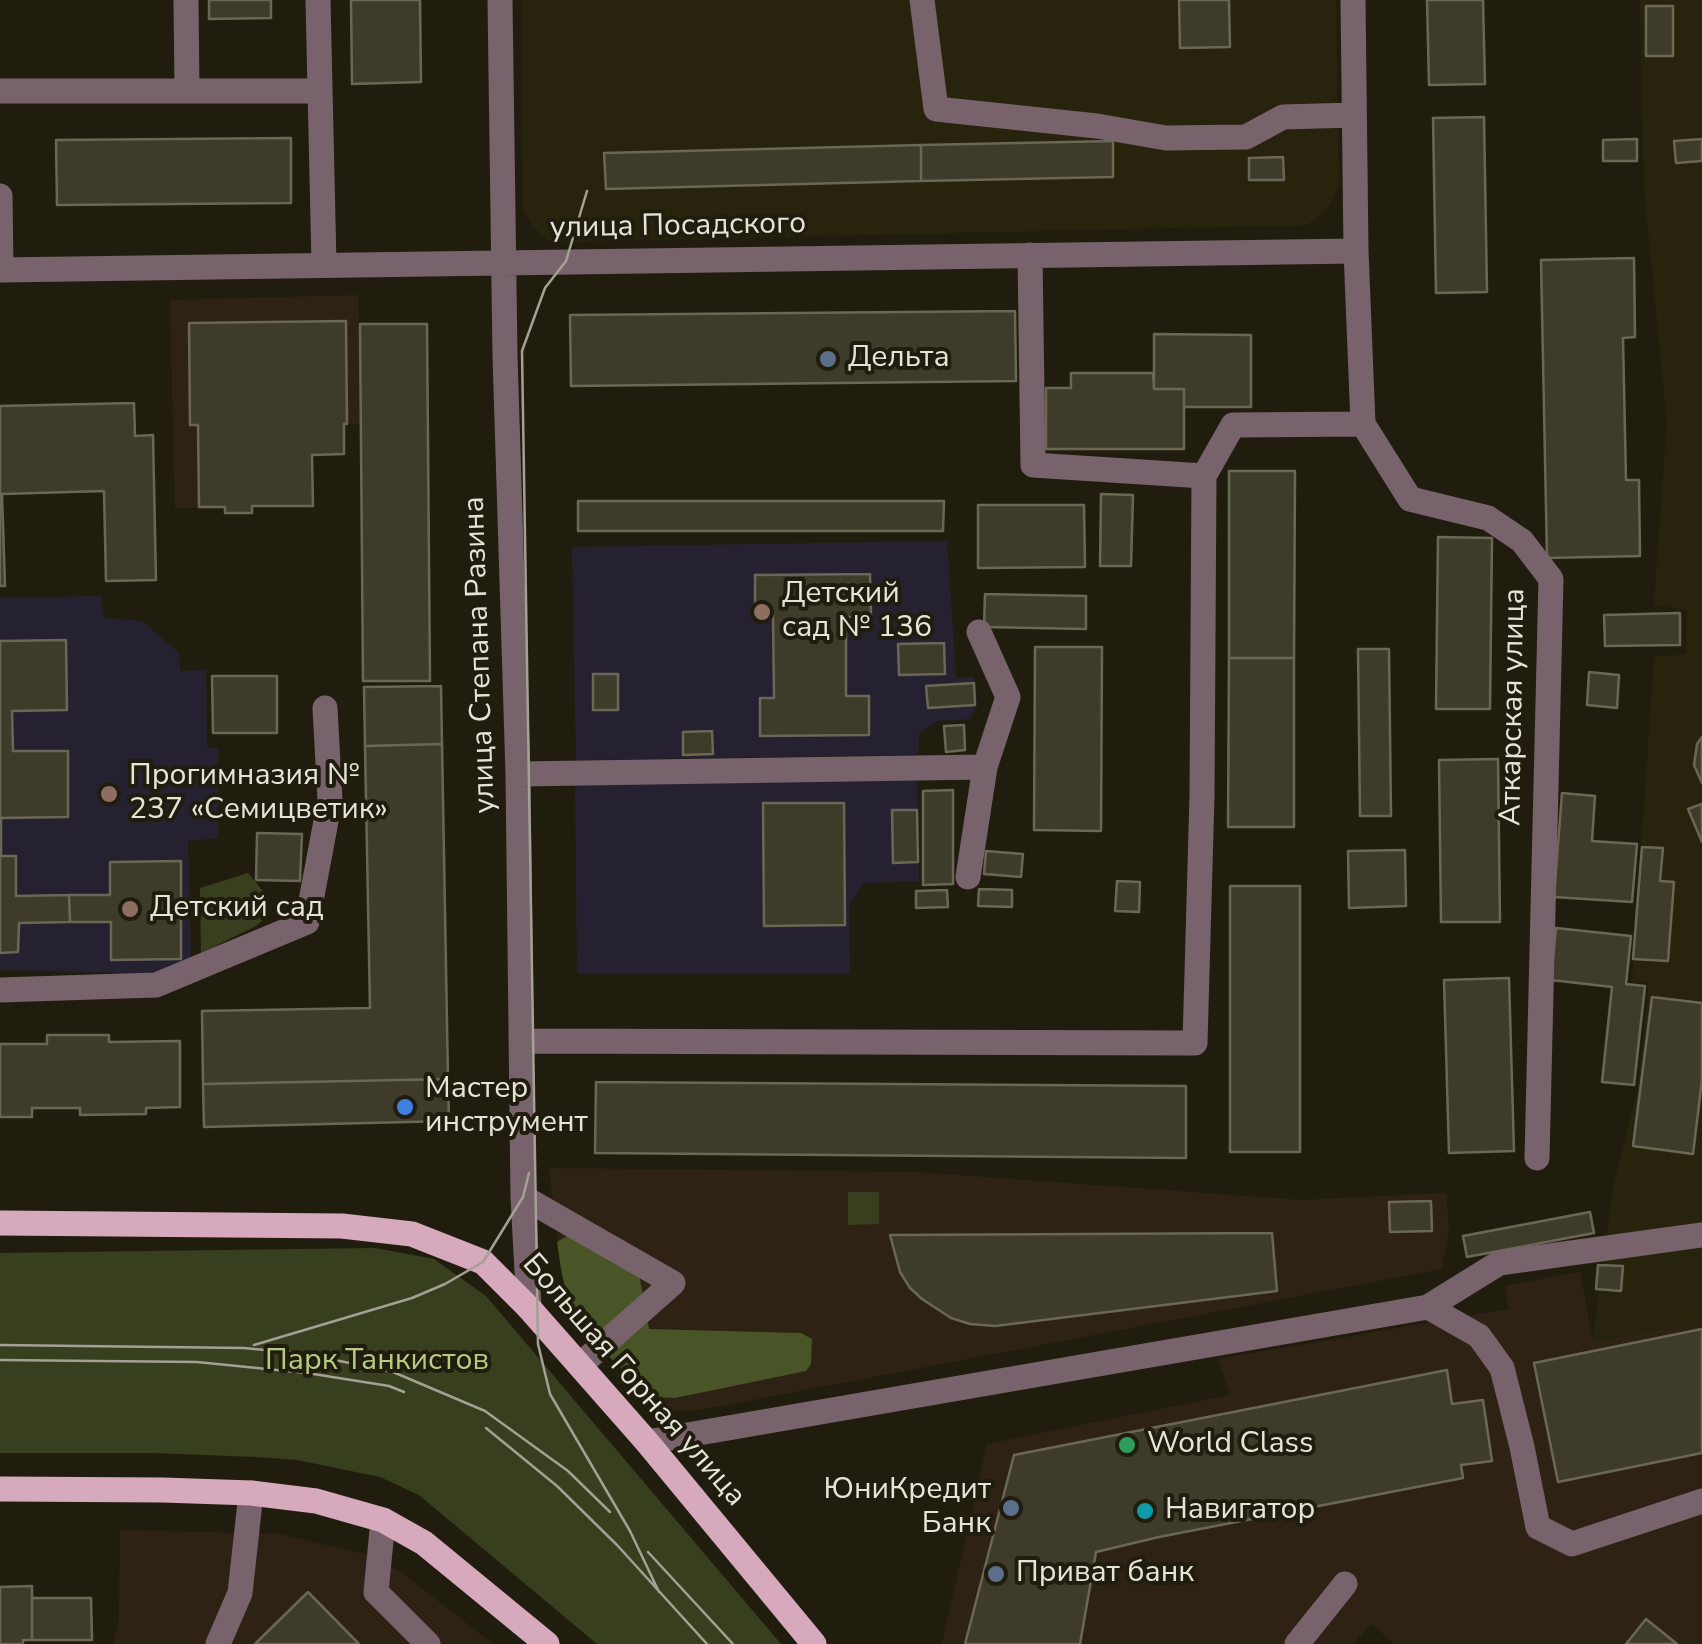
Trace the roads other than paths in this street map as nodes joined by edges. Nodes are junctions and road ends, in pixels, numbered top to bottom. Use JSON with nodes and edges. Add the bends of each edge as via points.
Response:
{"nodes":[{"id":1,"x":186,"y":0,"type":"edge"},
{"id":2,"x":318,"y":0,"type":"edge"},
{"id":3,"x":500,"y":0,"type":"edge"},
{"id":4,"x":922,"y":0,"type":"edge"},
{"id":5,"x":1353,"y":0,"type":"edge"},
{"id":6,"x":0,"y":91,"type":"edge"},
{"id":7,"x":188,"y":91,"type":"junction"},
{"id":8,"x":320,"y":91,"type":"junction"},
{"id":9,"x":1354,"y":115,"type":"junction"},
{"id":10,"x":0,"y":196,"type":"edge"},
{"id":11,"x":1356,"y":251,"type":"junction"},
{"id":12,"x":1030,"y":255,"type":"junction"},
{"id":13,"x":505,"y":261,"type":"junction"},
{"id":14,"x":324,"y":264,"type":"junction"},
{"id":15,"x":1,"y":270,"type":"edge"},
{"id":16,"x":1363,"y":424,"type":"junction"},
{"id":17,"x":1204,"y":476,"type":"junction"},
{"id":18,"x":980,"y":632,"type":"dead end"},
{"id":19,"x":326,"y":708,"type":"dead end"},
{"id":20,"x":985,"y":767,"type":"junction"},
{"id":21,"x":518,"y":774,"type":"junction"},
{"id":22,"x":968,"y":877,"type":"dead end"},
{"id":23,"x":0,"y":990,"type":"edge"},
{"id":24,"x":522,"y":1041,"type":"junction"},
{"id":25,"x":1537,"y":1158,"type":"dead end"},
{"id":26,"x":523,"y":1197,"type":"junction"},
{"id":27,"x":0,"y":1222,"type":"edge"},
{"id":28,"x":1702,"y":1235,"type":"edge"},
{"id":29,"x":1428,"y":1307,"type":"junction"},
{"id":30,"x":529,"y":1308,"type":"junction"},
{"id":31,"x":580,"y":1365,"type":"junction"},
{"id":32,"x":647,"y":1442,"type":"junction"},
{"id":33,"x":0,"y":1489,"type":"edge"},
{"id":34,"x":251,"y":1493,"type":"junction"},
{"id":35,"x":1702,"y":1501,"type":"edge"},
{"id":36,"x":383,"y":1520,"type":"junction"},
{"id":37,"x":1344,"y":1584,"type":"dead end"},
{"id":38,"x":218,"y":1644,"type":"edge"},
{"id":39,"x":428,"y":1644,"type":"edge"},
{"id":40,"x":547,"y":1644,"type":"edge"},
{"id":41,"x":814,"y":1644,"type":"edge"},
{"id":42,"x":1296,"y":1644,"type":"edge"}],
"edges":[{"from":1,"to":7,"type":"street"},
{"from":2,"to":8,"type":"street"},
{"from":3,"to":13,"type":"street","name":"улица Степана Разина"},
{"from":4,"to":9,"type":"street","via":[[936,109],[1166,138],[1246,137],[1282,117]]},
{"from":5,"to":9,"type":"street","name":"Аткарская улица"},
{"from":6,"to":7,"type":"street"},
{"from":7,"to":8,"type":"street"},
{"from":8,"to":14,"type":"street"},
{"from":9,"to":11,"type":"street","name":"Аткарская улица"},
{"from":10,"to":15,"type":"street"},
{"from":11,"to":12,"type":"street","name":"улица Посадского"},
{"from":11,"to":16,"type":"street","name":"Аткарская улица"},
{"from":12,"to":13,"type":"street","name":"улица Посадского"},
{"from":12,"to":17,"type":"street","via":[[1033,465]]},
{"from":13,"to":14,"type":"street","name":"улица Посадского"},
{"from":13,"to":21,"type":"street","name":"улица Степана Разина"},
{"from":14,"to":15,"type":"street","name":"улица Посадского"},
{"from":16,"to":17,"type":"street","via":[[1233,425]]},
{"from":16,"to":25,"type":"street","name":"Аткарская улица","via":[[1410,499],[1488,518],[1522,541],[1551,578]]},
{"from":17,"to":24,"type":"street","via":[[1195,1043]]},
{"from":18,"to":20,"type":"street","via":[[1008,698]]},
{"from":19,"to":23,"type":"street","via":[[330,800],[308,922],[156,985]]},
{"from":20,"to":21,"type":"street"},
{"from":20,"to":22,"type":"street"},
{"from":21,"to":24,"type":"street","name":"улица Степана Разина"},
{"from":24,"to":26,"type":"street","name":"улица Степана Разина"},
{"from":26,"to":30,"type":"street","name":"улица Степана Разина"},
{"from":26,"to":31,"type":"street","via":[[673,1284]]},
{"from":27,"to":30,"type":"main road","name":"Большая Горная улица","via":[[342,1226],[412,1234],[484,1262]]},
{"from":28,"to":29,"type":"street","via":[[1499,1263]]},
{"from":29,"to":32,"type":"street"},
{"from":29,"to":35,"type":"street","via":[[1479,1336],[1502,1368],[1538,1527],[1572,1544]]},
{"from":30,"to":31,"type":"main road","name":"Большая Горная улица"},
{"from":31,"to":32,"type":"main road","name":"Большая Горная улица"},
{"from":32,"to":41,"type":"main road","name":"Большая Горная улица"},
{"from":33,"to":34,"type":"main road"},
{"from":34,"to":36,"type":"main road","via":[[316,1501]]},
{"from":34,"to":38,"type":"street","via":[[240,1593]]},
{"from":36,"to":39,"type":"street","via":[[376,1592]]},
{"from":36,"to":40,"type":"main road","via":[[424,1543]]},
{"from":37,"to":42,"type":"street"}]}
